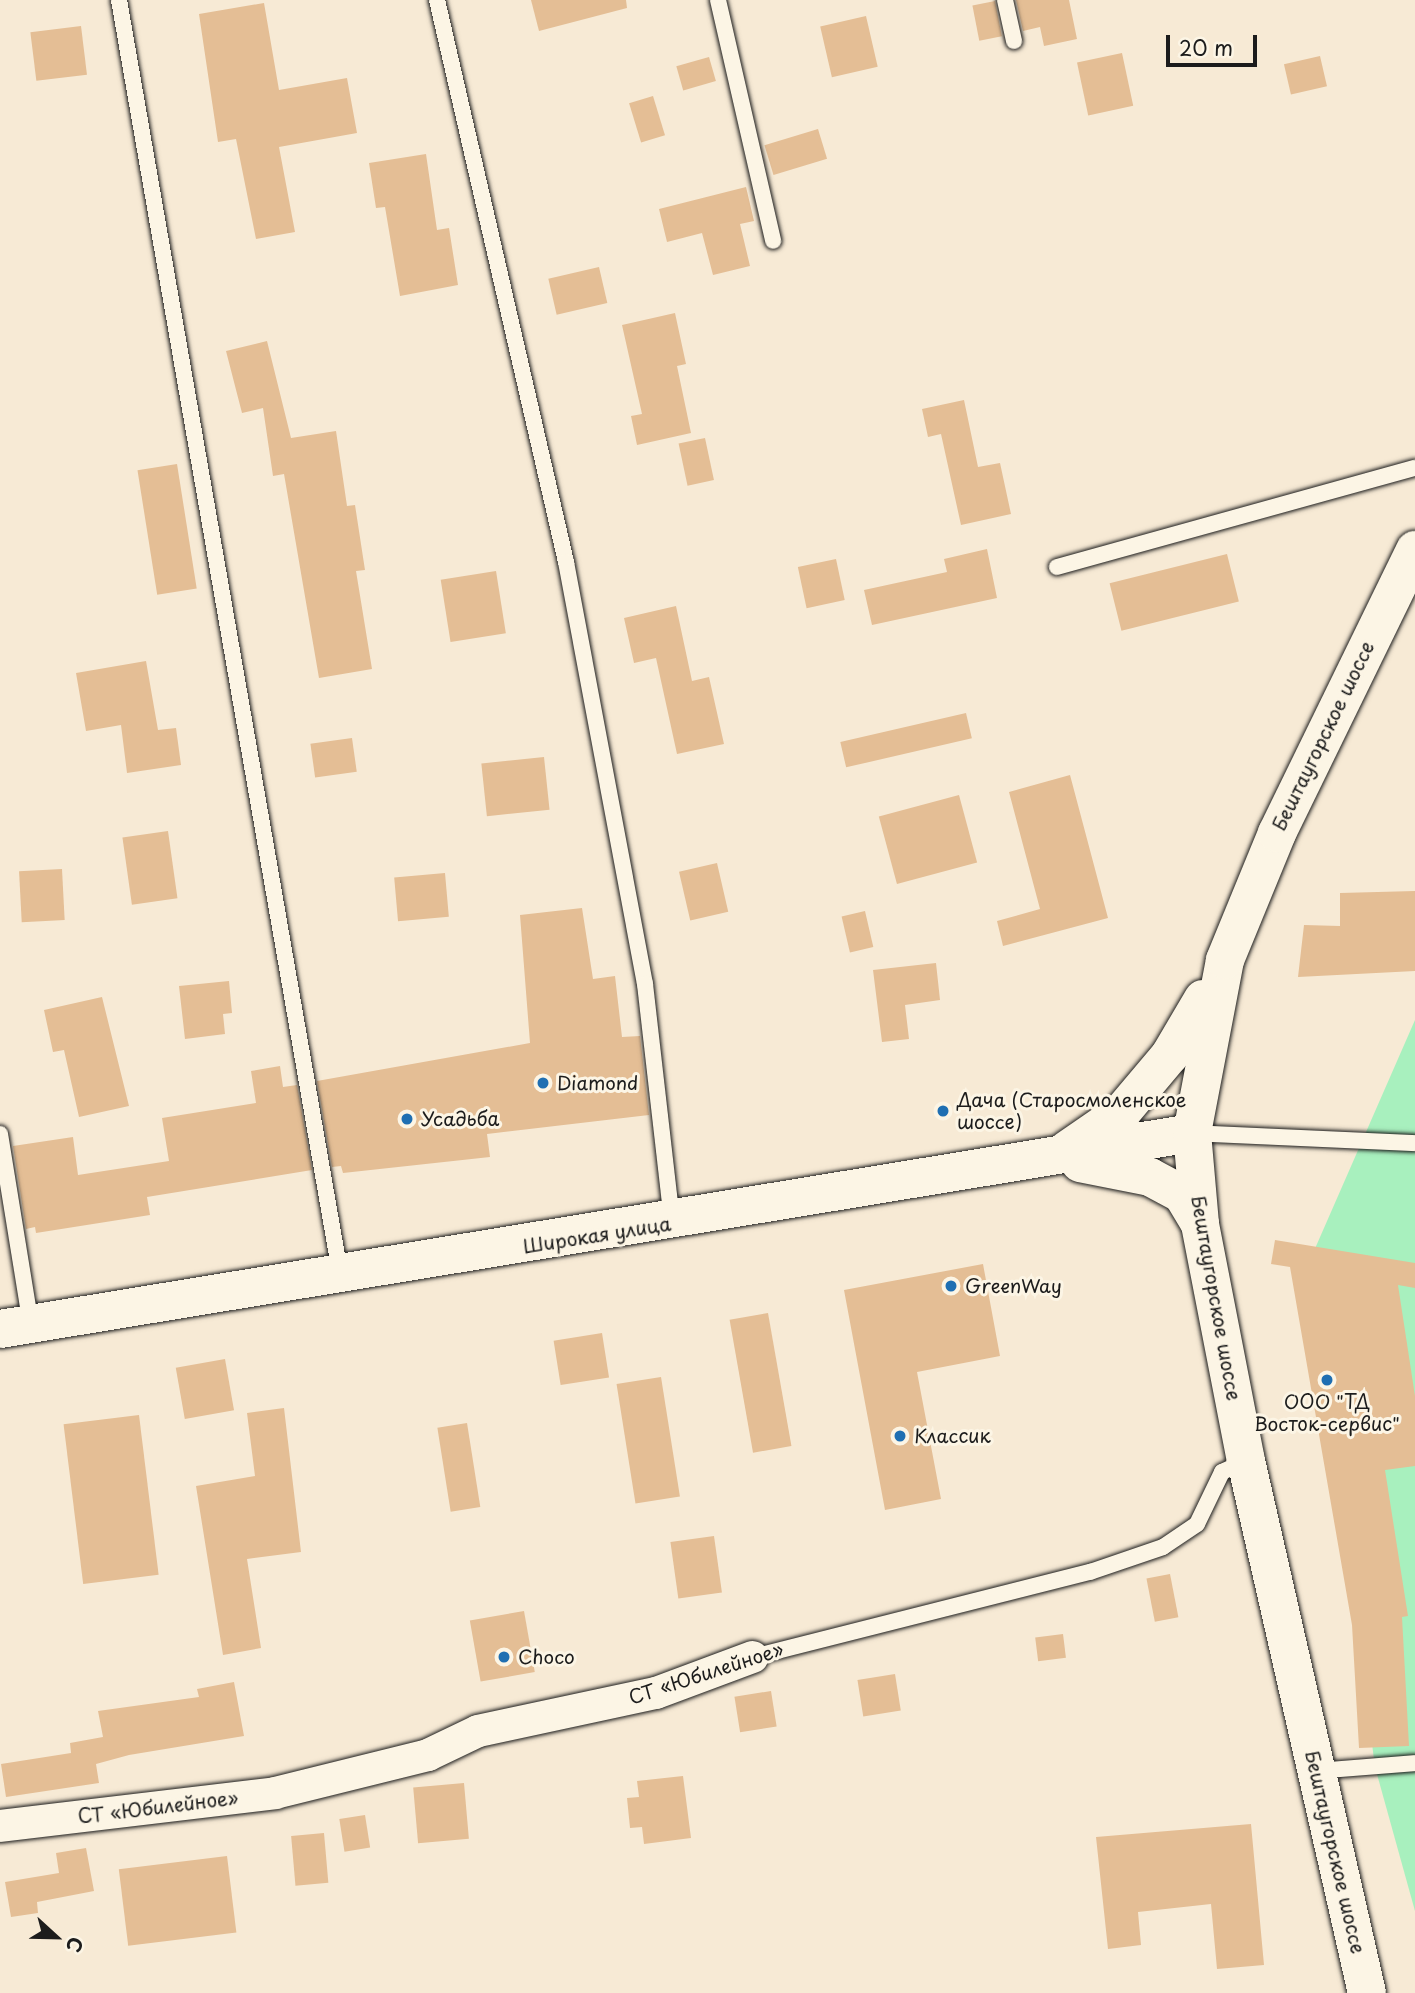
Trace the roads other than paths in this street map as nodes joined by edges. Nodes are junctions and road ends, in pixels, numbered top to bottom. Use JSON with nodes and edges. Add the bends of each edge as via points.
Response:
{"nodes":[{"id":1,"x":119,"y":0,"type":"edge"},
{"id":2,"x":437,"y":0,"type":"edge"},
{"id":3,"x":718,"y":0,"type":"edge"},
{"id":4,"x":1005,"y":0,"type":"edge"},
{"id":5,"x":1014,"y":41,"type":"dead end"},
{"id":6,"x":773,"y":241,"type":"dead end"},
{"id":7,"x":1415,"y":468,"type":"edge"},
{"id":8,"x":1415,"y":550,"type":"edge"},
{"id":9,"x":1057,"y":567,"type":"dead end"},
{"id":10,"x":1225,"y":960,"type":"junction"},
{"id":11,"x":1192,"y":1133,"type":"junction"},
{"id":12,"x":0,"y":1134,"type":"edge"},
{"id":13,"x":1415,"y":1143,"type":"edge"},
{"id":14,"x":1050,"y":1159,"type":"junction"},
{"id":15,"x":672,"y":1223,"type":"junction"},
{"id":16,"x":1200,"y":1224,"type":"junction"},
{"id":17,"x":341,"y":1277,"type":"junction"},
{"id":18,"x":15,"y":1327,"type":"edge"},
{"id":19,"x":1246,"y":1461,"type":"junction"},
{"id":20,"x":753,"y":1657,"type":"joint"},
{"id":21,"x":1415,"y":1763,"type":"edge"},
{"id":22,"x":1316,"y":1771,"type":"junction"},
{"id":23,"x":0,"y":1826,"type":"edge"},
{"id":24,"x":1367,"y":1993,"type":"edge"}],
"edges":[{"from":1,"to":17,"type":"lane"},
{"from":2,"to":15,"type":"lane","via":[[568,576],[645,984]]},
{"from":3,"to":6,"type":"lane"},
{"from":4,"to":5,"type":"lane"},
{"from":7,"to":9,"type":"lane"},
{"from":8,"to":10,"type":"main road","name":"Бештаугорское шоссе","via":[[1277,833]]},
{"from":10,"to":11,"type":"main road","name":"Бештаугорское шоссе"},
{"from":10,"to":14,"type":"main road","via":[[1170,1055],[1122,1112]]},
{"from":11,"to":13,"type":"lane"},
{"from":11,"to":14,"type":"main road","name":"Широкая улица"},
{"from":11,"to":16,"type":"main road","name":"Бештаугорское шоссе"},
{"from":12,"to":18,"type":"lane"},
{"from":14,"to":15,"type":"main road","name":"Широкая улица"},
{"from":14,"to":16,"type":"main road","via":[[1150,1177],[1182,1194]]},
{"from":15,"to":17,"type":"main road","name":"Широкая улица"},
{"from":16,"to":19,"type":"main road","name":"Бештаугорское шоссе"},
{"from":17,"to":18,"type":"main road","name":"Широкая улица"},
{"from":19,"to":20,"type":"lane","name":"СТ «Юбилейное»","via":[[1222,1472],[1197,1524],[1163,1547],[1090,1572]]},
{"from":19,"to":22,"type":"main road","name":"Бештаугорское шоссе"},
{"from":20,"to":23,"type":"street","name":"СТ «Юбилейное»","via":[[656,1693],[478,1731],[428,1755],[275,1793]]},
{"from":21,"to":22,"type":"lane"},
{"from":22,"to":24,"type":"main road","name":"Бештаугорское шоссе"}]}
